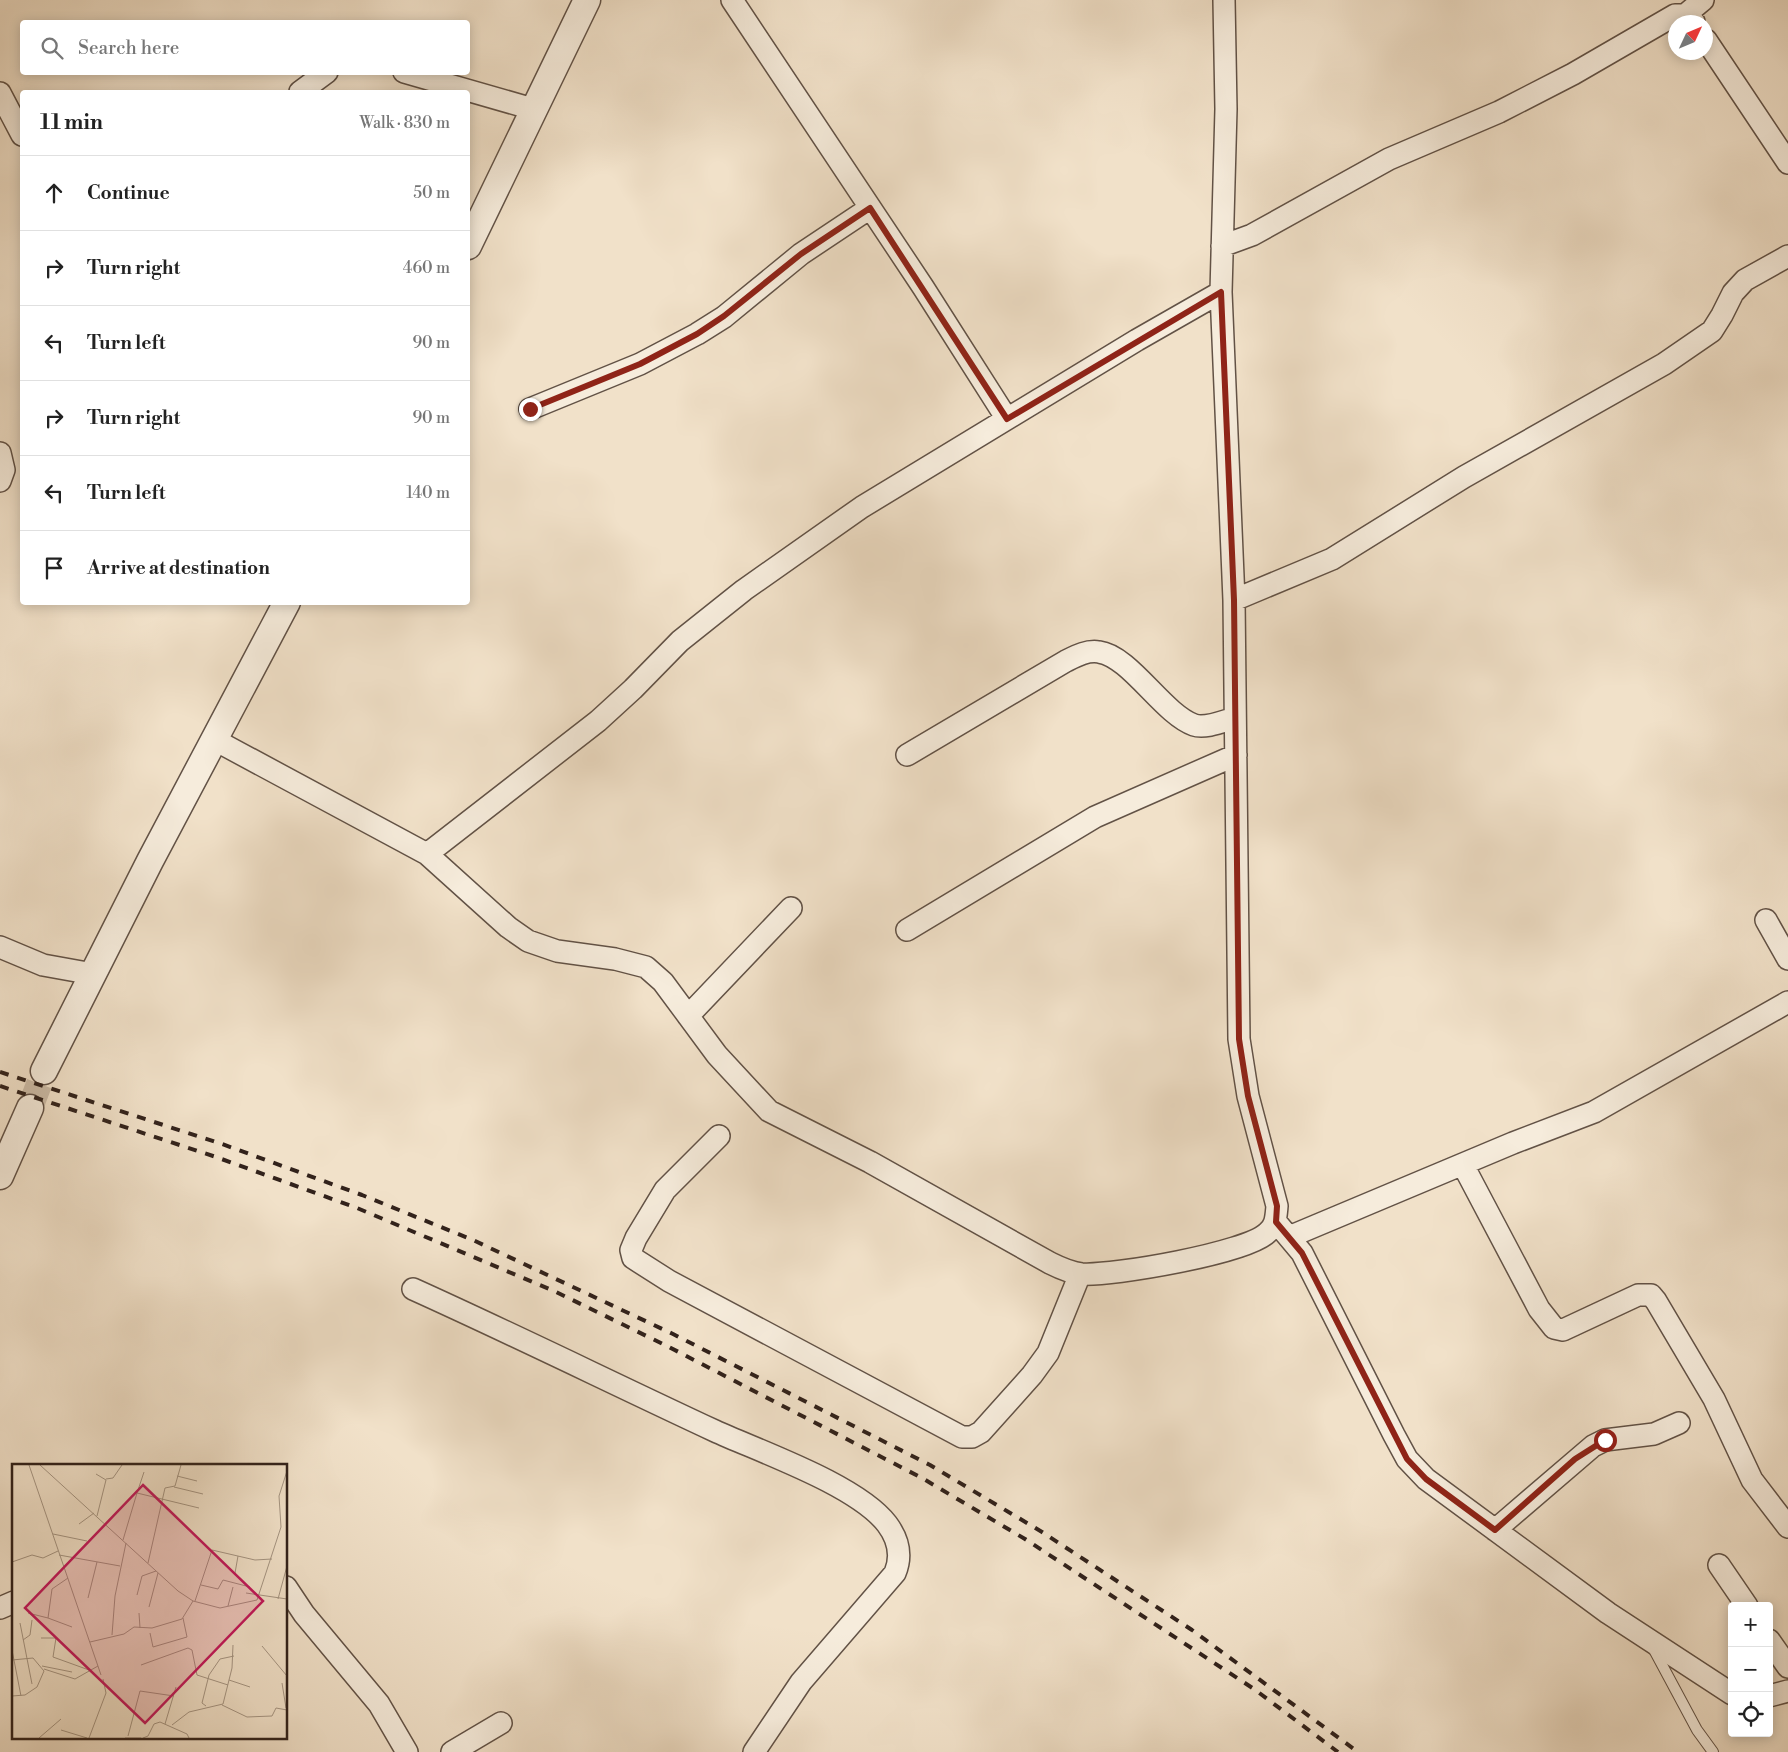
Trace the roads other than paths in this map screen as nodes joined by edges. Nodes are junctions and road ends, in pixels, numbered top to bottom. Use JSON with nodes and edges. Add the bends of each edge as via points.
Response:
{"nodes":[{"id":1,"x":587,"y":0,"type":"edge"},
{"id":2,"x":732,"y":0,"type":"edge"},
{"id":3,"x":1224,"y":0,"type":"edge"},
{"id":4,"x":1703,"y":0,"type":"edge"},
{"id":5,"x":1693,"y":15,"type":"edge"},
{"id":6,"x":1668,"y":19,"type":"edge"},
{"id":7,"x":1713,"y":50,"type":"edge"},
{"id":8,"x":323,"y":75,"type":"edge"},
{"id":9,"x":414,"y":75,"type":"edge"},
{"id":10,"x":303,"y":90,"type":"edge"},
{"id":11,"x":467,"y":90,"type":"edge"},
{"id":12,"x":470,"y":91,"type":"edge"},
{"id":13,"x":0,"y":93,"type":"edge"},
{"id":14,"x":533,"y":109,"type":"junction"},
{"id":15,"x":20,"y":131,"type":"edge"},
{"id":16,"x":1788,"y":163,"type":"edge"},
{"id":17,"x":870,"y":208,"type":"junction"},
{"id":18,"x":470,"y":242,"type":"edge"},
{"id":19,"x":1222,"y":246,"type":"junction"},
{"id":20,"x":1788,"y":256,"type":"edge"},
{"id":21,"x":1221,"y":292,"type":"junction"},
{"id":22,"x":530,"y":409,"type":"dead end"},
{"id":23,"x":1007,"y":419,"type":"junction"},
{"id":24,"x":0,"y":454,"type":"edge"},
{"id":25,"x":0,"y":481,"type":"edge"},
{"id":26,"x":1234,"y":600,"type":"junction"},
{"id":27,"x":285,"y":605,"type":"edge"},
{"id":28,"x":1236,"y":718,"type":"junction"},
{"id":29,"x":215,"y":740,"type":"junction"},
{"id":30,"x":1236,"y":754,"type":"junction"},
{"id":31,"x":907,"y":755,"type":"dead end"},
{"id":32,"x":427,"y":854,"type":"junction"},
{"id":33,"x":791,"y":908,"type":"dead end"},
{"id":34,"x":1766,"y":920,"type":"dead end"},
{"id":35,"x":907,"y":930,"type":"dead end"},
{"id":36,"x":0,"y":947,"type":"edge"},
{"id":37,"x":1788,"y":960,"type":"edge"},
{"id":38,"x":93,"y":974,"type":"junction"},
{"id":39,"x":1788,"y":1002,"type":"edge"},
{"id":40,"x":688,"y":1016,"type":"junction"},
{"id":41,"x":44,"y":1071,"type":"tunnel mouth"},
{"id":42,"x":30,"y":1108,"type":"tunnel mouth"},
{"id":43,"x":719,"y":1136,"type":"dead end"},
{"id":44,"x":1463,"y":1165,"type":"junction"},
{"id":45,"x":0,"y":1176,"type":"edge"},
{"id":46,"x":1282,"y":1229,"type":"junction"},
{"id":47,"x":1080,"y":1274,"type":"junction"},
{"id":48,"x":413,"y":1289,"type":"dead end"},
{"id":49,"x":1679,"y":1423,"type":"dead end"},
{"id":50,"x":1788,"y":1527,"type":"edge"},
{"id":51,"x":1495,"y":1530,"type":"junction"},
{"id":52,"x":1719,"y":1565,"type":"dead end"},
{"id":53,"x":288,"y":1590,"type":"edge"},
{"id":54,"x":1744,"y":1602,"type":"edge"},
{"id":55,"x":12,"y":1603,"type":"edge"},
{"id":56,"x":0,"y":1608,"type":"edge"},
{"id":57,"x":1647,"y":1639,"type":"junction"},
{"id":58,"x":1773,"y":1646,"type":"edge"},
{"id":59,"x":1788,"y":1668,"type":"edge"},
{"id":60,"x":1729,"y":1692,"type":"edge"},
{"id":61,"x":1788,"y":1692,"type":"edge"},
{"id":62,"x":1773,"y":1695,"type":"edge"},
{"id":63,"x":501,"y":1723,"type":"dead end"},
{"id":64,"x":407,"y":1752,"type":"edge"},
{"id":65,"x":452,"y":1752,"type":"edge"},
{"id":66,"x":754,"y":1752,"type":"edge"},
{"id":67,"x":1713,"y":1752,"type":"edge"}],
"edges":[{"from":1,"to":14,"type":"street"},
{"from":2,"to":17,"type":"street"},
{"from":3,"to":19,"type":"street","via":[[1226,109]]},
{"from":4,"to":5,"type":"street"},
{"from":6,"to":19,"type":"street","via":[[1499,112],[1389,159],[1252,235]]},
{"from":7,"to":16,"type":"street"},
{"from":8,"to":10,"type":"street"},
{"from":9,"to":11,"type":"street"},
{"from":12,"to":14,"type":"street"},
{"from":13,"to":15,"type":"street"},
{"from":14,"to":18,"type":"street"},
{"from":17,"to":22,"type":"street","via":[[801,254],[724,316],[690,338],[640,364]]},
{"from":17,"to":23,"type":"street"},
{"from":19,"to":21,"type":"street"},
{"from":20,"to":26,"type":"street","via":[[1745,280],[1733,293],[1712,331],[1664,364],[1464,477],[1332,559]]},
{"from":21,"to":23,"type":"street"},
{"from":21,"to":26,"type":"street"},
{"from":23,"to":32,"type":"street","via":[[862,507],[736,596],[680,641],[598,721]]},
{"from":24,"to":25,"type":"street","via":[[4,470]]},
{"from":26,"to":28,"type":"street"},
{"from":27,"to":29,"type":"street"},
{"from":28,"to":30,"type":"street"},
{"from":28,"to":31,"type":"street","via":[[1195,726],[1119,662],[1101,652],[1088,652],[1066,661]]},
{"from":29,"to":32,"type":"street"},
{"from":29,"to":38,"type":"street"},
{"from":30,"to":35,"type":"street","via":[[1095,817]]},
{"from":30,"to":46,"type":"street","via":[[1239,1039],[1248,1096]]},
{"from":32,"to":40,"type":"street","via":[[508,927],[528,940],[556,951],[646,967],[658,976]]},
{"from":33,"to":40,"type":"street"},
{"from":34,"to":37,"type":"street"},
{"from":36,"to":38,"type":"street","via":[[43,965]]},
{"from":38,"to":41,"type":"street"},
{"from":39,"to":44,"type":"street","via":[[1594,1112]]},
{"from":40,"to":47,"type":"street","via":[[716,1055],[770,1111],[870,1162],[1050,1263]]},
{"from":42,"to":45,"type":"street"},
{"from":43,"to":47,"type":"street","via":[[665,1190],[636,1238],[631,1250],[633,1258],[669,1281],[962,1437],[972,1437],[981,1432],[1032,1375],[1048,1352]]},
{"from":44,"to":46,"type":"street"},
{"from":44,"to":50,"type":"street","via":[[1540,1309],[1554,1328],[1563,1330],[1638,1295],[1650,1295],[1656,1301],[1714,1399],[1752,1480]]},
{"from":46,"to":47,"type":"street","via":[[1217,1254],[1106,1273]]},
{"from":46,"to":51,"type":"street","via":[[1302,1253],[1407,1459],[1426,1479]]},
{"from":48,"to":66,"type":"street","via":[[832,1483],[888,1524],[899,1547],[900,1561],[895,1573],[801,1682]]},
{"from":49,"to":51,"type":"street","via":[[1654,1434],[1605,1440],[1593,1446]]},
{"from":51,"to":57,"type":"street"},
{"from":52,"to":54,"type":"street"},
{"from":53,"to":64,"type":"street","via":[[379,1704]]},
{"from":55,"to":56,"type":"street"},
{"from":57,"to":60,"type":"street"},
{"from":57,"to":67,"type":"lane","via":[[1697,1730]]},
{"from":58,"to":59,"type":"street"},
{"from":61,"to":62,"type":"street"},
{"from":63,"to":65,"type":"street"}]}
